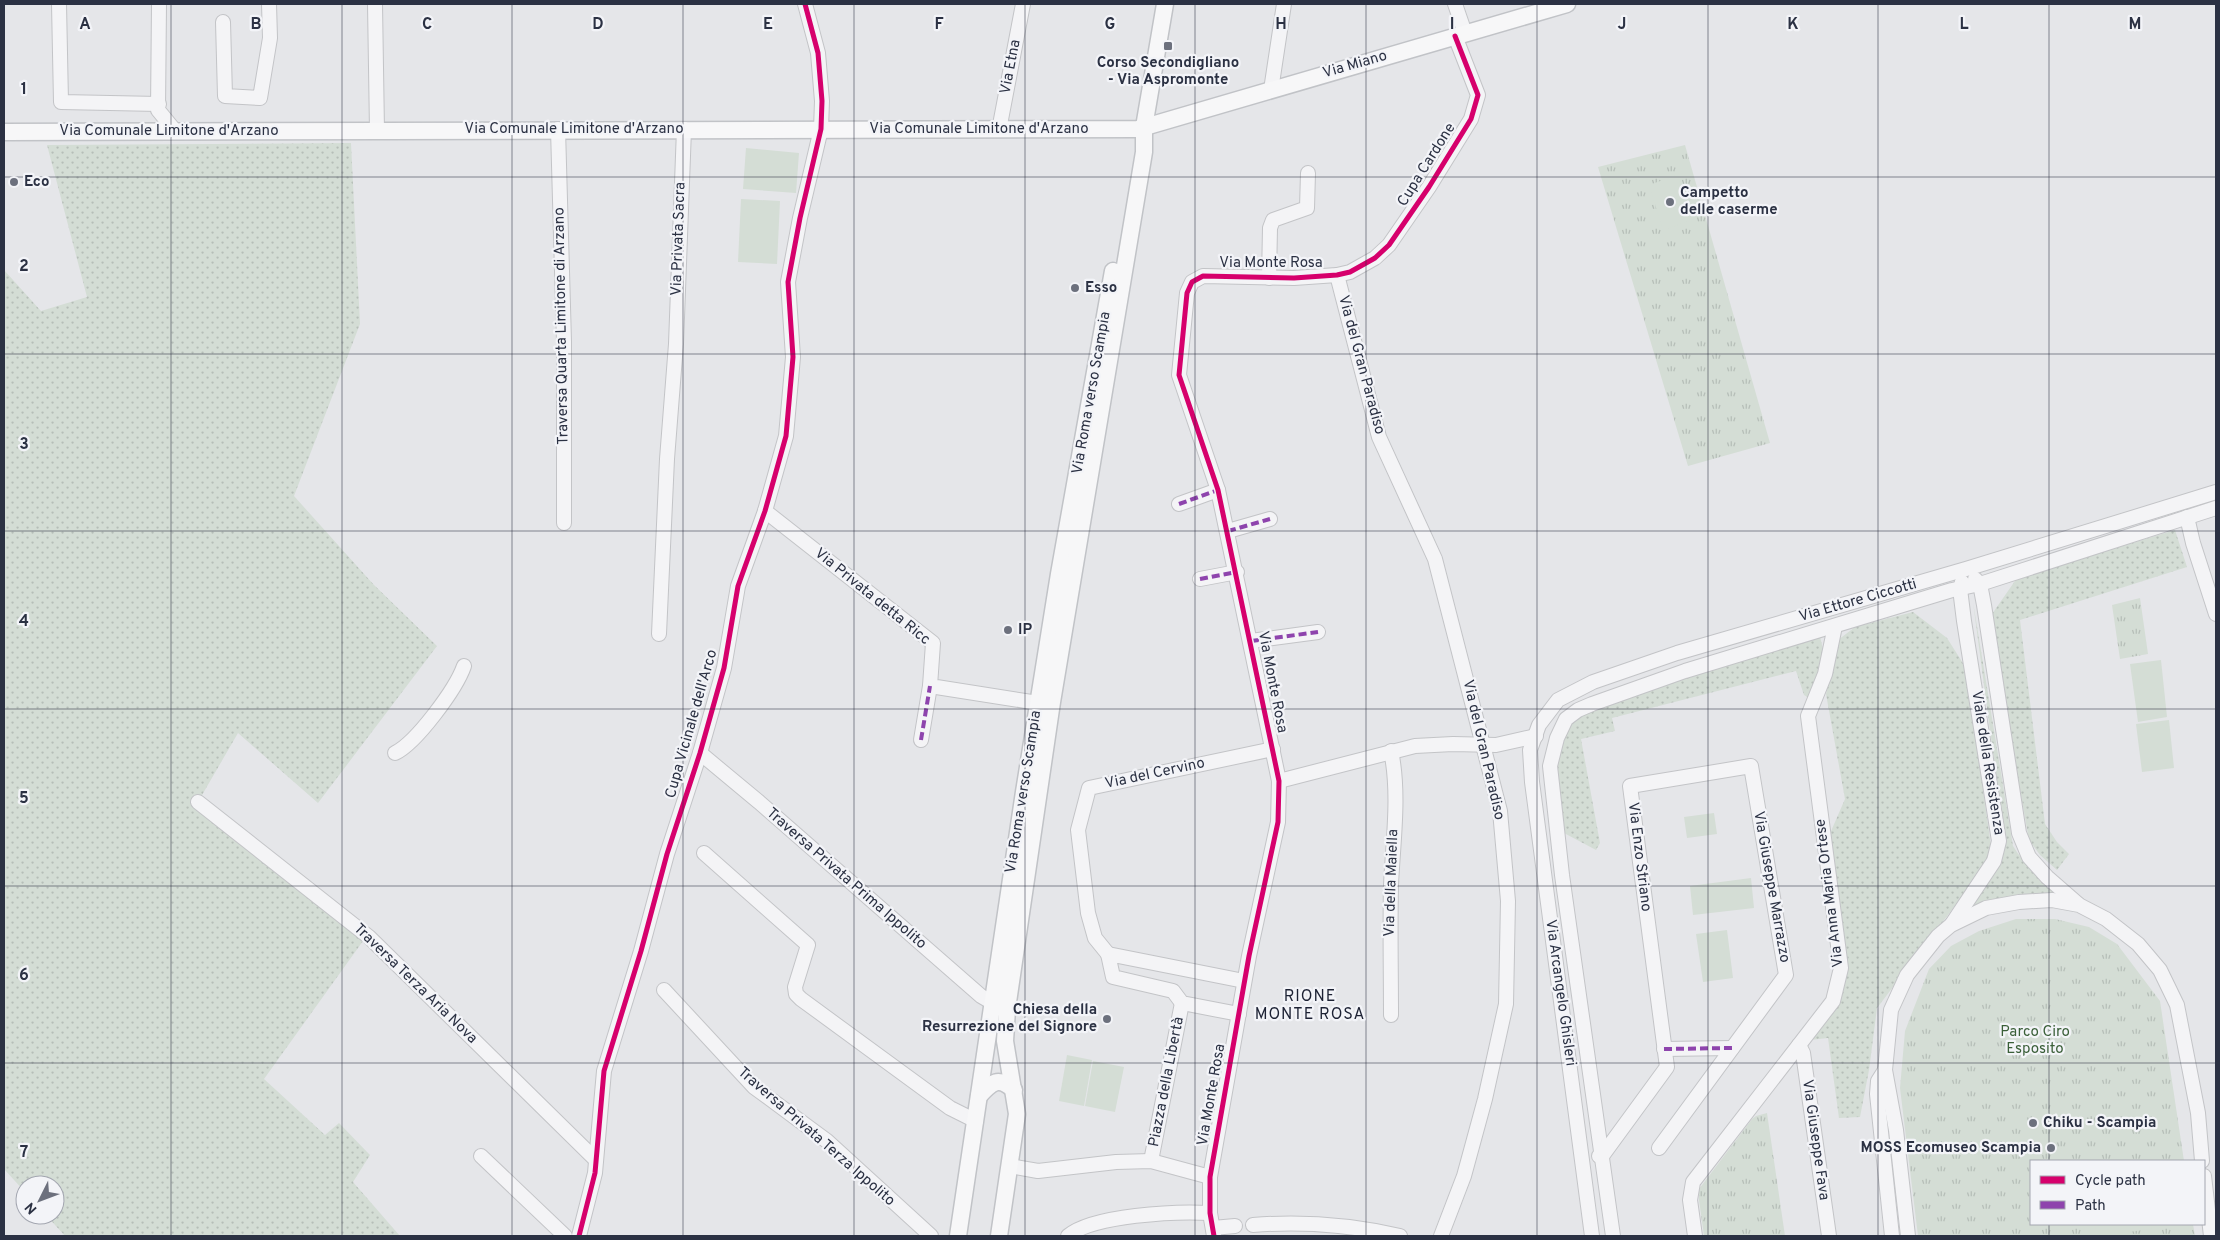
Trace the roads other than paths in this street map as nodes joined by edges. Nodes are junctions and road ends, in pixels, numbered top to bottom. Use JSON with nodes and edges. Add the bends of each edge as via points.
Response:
{"nodes":[{"id":1,"x":59,"y":4,"type":"edge"},
{"id":2,"x":159,"y":4,"type":"edge"},
{"id":3,"x":269,"y":4,"type":"edge"},
{"id":4,"x":375,"y":4,"type":"edge"},
{"id":5,"x":805,"y":4,"type":"edge"},
{"id":6,"x":1023,"y":4,"type":"edge"},
{"id":7,"x":1165,"y":4,"type":"edge"},
{"id":8,"x":1284,"y":4,"type":"edge"},
{"id":9,"x":1456,"y":4,"type":"edge"},
{"id":10,"x":1567,"y":4,"type":"edge"},
{"id":11,"x":223,"y":22,"type":"dead end"},
{"id":12,"x":1460,"y":35,"type":"junction"},
{"id":13,"x":1271,"y":90,"type":"junction"},
{"id":14,"x":159,"y":107,"type":"junction"},
{"id":15,"x":1144,"y":127,"type":"junction"},
{"id":16,"x":684,"y":129,"type":"junction"},
{"id":17,"x":821,"y":129,"type":"junction"},
{"id":18,"x":558,"y":130,"type":"junction"},
{"id":19,"x":999,"y":130,"type":"junction"},
{"id":20,"x":376,"y":131,"type":"junction"},
{"id":21,"x":4,"y":132,"type":"edge"},
{"id":22,"x":138,"y":132,"type":"junction"},
{"id":23,"x":176,"y":132,"type":"junction"},
{"id":24,"x":1308,"y":173,"type":"dead end"},
{"id":25,"x":1337,"y":275,"type":"junction"},
{"id":26,"x":1269,"y":278,"type":"junction"},
{"id":27,"x":1218,"y":490,"type":"junction"},
{"id":28,"x":2216,"y":492,"type":"edge"},
{"id":29,"x":1179,"y":504,"type":"dead end"},
{"id":30,"x":2216,"y":508,"type":"edge"},
{"id":31,"x":765,"y":511,"type":"junction"},
{"id":32,"x":2187,"y":518,"type":"junction"},
{"id":33,"x":1270,"y":519,"type":"dead end"},
{"id":34,"x":564,"y":522,"type":"dead end"},
{"id":35,"x":1228,"y":531,"type":"junction"},
{"id":36,"x":1966,"y":569,"type":"junction"},
{"id":37,"x":1236,"y":572,"type":"junction"},
{"id":38,"x":1200,"y":579,"type":"dead end"},
{"id":39,"x":1980,"y":584,"type":"junction"},
{"id":40,"x":1960,"y":589,"type":"junction"},
{"id":41,"x":2216,"y":614,"type":"edge"},
{"id":42,"x":1835,"y":626,"type":"junction"},
{"id":43,"x":1318,"y":632,"type":"dead end"},
{"id":44,"x":659,"y":634,"type":"dead end"},
{"id":45,"x":1250,"y":641,"type":"junction"},
{"id":46,"x":464,"y":666,"type":"dead end"},
{"id":47,"x":930,"y":686,"type":"junction"},
{"id":48,"x":1043,"y":702,"type":"junction"},
{"id":49,"x":1536,"y":736,"type":"junction"},
{"id":50,"x":920,"y":740,"type":"dead end"},
{"id":51,"x":1482,"y":745,"type":"junction"},
{"id":52,"x":1273,"y":749,"type":"junction"},
{"id":53,"x":1530,"y":750,"type":"joint"},
{"id":54,"x":1391,"y":751,"type":"junction"},
{"id":55,"x":395,"y":753,"type":"dead end"},
{"id":56,"x":700,"y":753,"type":"junction"},
{"id":57,"x":1550,"y":766,"type":"joint"},
{"id":58,"x":1751,"y":766,"type":"joint"},
{"id":59,"x":1279,"y":781,"type":"junction"},
{"id":60,"x":198,"y":802,"type":"dead end"},
{"id":61,"x":704,"y":853,"type":"dead end"},
{"id":62,"x":2079,"y":905,"type":"junction"},
{"id":63,"x":1951,"y":925,"type":"junction"},
{"id":64,"x":1108,"y":954,"type":"junction"},
{"id":65,"x":1244,"y":981,"type":"junction"},
{"id":66,"x":664,"y":990,"type":"dead end"},
{"id":67,"x":993,"y":1003,"type":"junction"},
{"id":68,"x":1182,"y":1003,"type":"junction"},
{"id":69,"x":1238,"y":1014,"type":"junction"},
{"id":70,"x":1391,"y":1014,"type":"dead end"},
{"id":71,"x":1799,"y":1045,"type":"junction"},
{"id":72,"x":1732,"y":1048,"type":"junction"},
{"id":73,"x":1664,"y":1050,"type":"junction"},
{"id":74,"x":1886,"y":1070,"type":"junction"},
{"id":75,"x":1014,"y":1090,"type":"junction"},
{"id":76,"x":979,"y":1096,"type":"junction"},
{"id":77,"x":976,"y":1120,"type":"junction"},
{"id":78,"x":1660,"y":1148,"type":"dead end"},
{"id":79,"x":481,"y":1156,"type":"dead end"},
{"id":80,"x":1602,"y":1156,"type":"junction"},
{"id":81,"x":1582,"y":1159,"type":"junction"},
{"id":82,"x":596,"y":1160,"type":"junction"},
{"id":83,"x":2202,"y":1160,"type":"edge"},
{"id":84,"x":1151,"y":1161,"type":"junction"},
{"id":85,"x":1010,"y":1166,"type":"junction"},
{"id":86,"x":1210,"y":1177,"type":"junction"},
{"id":87,"x":2205,"y":1185,"type":"edge"},
{"id":88,"x":1210,"y":1213,"type":"junction"},
{"id":89,"x":1253,"y":1225,"type":"dead end"},
{"id":90,"x":1235,"y":1226,"type":"dead end"},
{"id":91,"x":1213,"y":1232,"type":"edge"},
{"id":92,"x":584,"y":1233,"type":"edge"},
{"id":93,"x":565,"y":1236,"type":"edge"},
{"id":94,"x":932,"y":1236,"type":"edge"},
{"id":95,"x":958,"y":1236,"type":"edge"},
{"id":96,"x":999,"y":1236,"type":"edge"},
{"id":97,"x":1068,"y":1236,"type":"edge"},
{"id":98,"x":1400,"y":1236,"type":"edge"},
{"id":99,"x":1441,"y":1236,"type":"edge"},
{"id":100,"x":1592,"y":1236,"type":"edge"},
{"id":101,"x":1613,"y":1236,"type":"edge"},
{"id":102,"x":1695,"y":1236,"type":"edge"},
{"id":103,"x":1830,"y":1236,"type":"edge"},
{"id":104,"x":1892,"y":1236,"type":"edge"},
{"id":105,"x":1908,"y":1236,"type":"edge"},
{"id":106,"x":2211,"y":1236,"type":"edge"}],
"edges":[{"from":1,"to":14,"type":"street","via":[[61,102]]},
{"from":2,"to":14,"type":"street"},
{"from":3,"to":11,"type":"street","via":[[270,38],[260,98],[224,96]]},
{"from":4,"to":20,"type":"street"},
{"from":5,"to":17,"type":"street","name":"Cupa Vicinale dell'Arco","via":[[818,53]]},
{"from":6,"to":19,"type":"street","name":"Via Etna"},
{"from":7,"to":15,"type":"main road"},
{"from":8,"to":13,"type":"street"},
{"from":9,"to":12,"type":"street","name":"Cupa Cardone"},
{"from":10,"to":12,"type":"main road","name":"Via Miano"},
{"from":12,"to":13,"type":"main road","name":"Via Miano"},
{"from":12,"to":25,"type":"street","name":"Cupa Cardone","via":[[1478,95],[1470,119],[1389,245],[1375,258],[1350,272]]},
{"from":13,"to":15,"type":"main road","name":"Via Miano"},
{"from":14,"to":22,"type":"street"},
{"from":14,"to":23,"type":"street"},
{"from":15,"to":19,"type":"main road","name":"Via Comunale Limitone d'Arzano"},
{"from":15,"to":48,"type":"main road","name":"Via Roma verso Scampia","via":[[1144,152],[1102,404]]},
{"from":15,"to":48,"type":"main road","name":"Via Roma verso Scampia","via":[[1135,146],[1073,498]]},
{"from":16,"to":17,"type":"main road","name":"Via Comunale Limitone d'Arzano"},
{"from":16,"to":18,"type":"main road","name":"Via Comunale Limitone d'Arzano"},
{"from":16,"to":44,"type":"street","name":"Via Privata Sacra"},
{"from":17,"to":19,"type":"main road","name":"Via Comunale Limitone d'Arzano"},
{"from":17,"to":31,"type":"street","name":"Cupa Vicinale dell'Arco","via":[[788,282],[793,357],[786,436]]},
{"from":18,"to":20,"type":"main road","name":"Via Comunale Limitone d'Arzano"},
{"from":18,"to":34,"type":"street","name":"Traversa Quarta Limitone di Arzano","via":[[564,342]]},
{"from":20,"to":23,"type":"main road","name":"Via Comunale Limitone d'Arzano"},
{"from":21,"to":22,"type":"main road","name":"Via Comunale Limitone d'Arzano"},
{"from":22,"to":23,"type":"main road","name":"Via Comunale Limitone d'Arzano"},
{"from":24,"to":26,"type":"street","name":"Via Monte Rosa","via":[[1308,208],[1273,220],[1270,228]]},
{"from":25,"to":26,"type":"street","name":"Via Monte Rosa"},
{"from":25,"to":51,"type":"street","name":"Via del Gran Paradiso","via":[[1379,437],[1435,559]]},
{"from":26,"to":27,"type":"street","name":"Via Monte Rosa","via":[[1203,276],[1192,282],[1187,293],[1179,375]]},
{"from":27,"to":29,"type":"street"},
{"from":27,"to":35,"type":"street","name":"Via Monte Rosa"},
{"from":28,"to":36,"type":"street","name":"Via Ettore Ciccotti"},
{"from":30,"to":32,"type":"street","name":"Via Ettore Ciccotti"},
{"from":31,"to":47,"type":"street","name":"Via Privata detta Ricc","via":[[933,643]]},
{"from":31,"to":56,"type":"street","name":"Cupa Vicinale dell'Arco","via":[[738,586],[724,668]]},
{"from":32,"to":39,"type":"street","name":"Via Ettore Ciccotti"},
{"from":32,"to":41,"type":"street"},
{"from":33,"to":35,"type":"street"},
{"from":35,"to":37,"type":"street","name":"Via Monte Rosa"},
{"from":36,"to":39,"type":"street"},
{"from":36,"to":40,"type":"street"},
{"from":36,"to":49,"type":"street","name":"Via Ettore Ciccotti","via":[[1677,653],[1593,682],[1558,700],[1539,725]]},
{"from":37,"to":38,"type":"street"},
{"from":37,"to":45,"type":"street","name":"Via Monte Rosa"},
{"from":39,"to":40,"type":"street","name":"Via Ettore Ciccotti"},
{"from":39,"to":62,"type":"street","name":"Viale della Resistenza","via":[[2020,833],[2029,857]]},
{"from":40,"to":42,"type":"street","name":"Via Ettore Ciccotti"},
{"from":40,"to":63,"type":"street","name":"Viale della Resistenza","via":[[2000,841],[1994,860]]},
{"from":42,"to":57,"type":"street","name":"Via Ettore Ciccotti","via":[[1685,671],[1578,710],[1566,719]]},
{"from":42,"to":71,"type":"street","name":"Via Anna Maria Ortese","via":[[1825,674],[1808,716],[1841,968],[1833,1001]]},
{"from":43,"to":45,"type":"street","name":"Via Monte Rosa"},
{"from":45,"to":52,"type":"street","name":"Via Monte Rosa"},
{"from":46,"to":55,"type":"street","via":[[453,688],[422,729]]},
{"from":47,"to":48,"type":"street"},
{"from":47,"to":50,"type":"street"},
{"from":48,"to":67,"type":"main road","name":"Via Roma verso Scampia"},
{"from":48,"to":75,"type":"main road","name":"Via Roma verso Scampia","via":[[1007,1009],[1005,1042]]},
{"from":49,"to":51,"type":"street"},
{"from":49,"to":53,"type":"street","name":"Via Ettore Ciccotti"},
{"from":51,"to":54,"type":"street","via":[[1415,746]]},
{"from":51,"to":99,"type":"street","name":"Via del Gran Paradiso","via":[[1500,811],[1508,901],[1506,1004],[1464,1176]]},
{"from":52,"to":59,"type":"street","name":"Via Monte Rosa"},
{"from":52,"to":64,"type":"street","name":"Via del Cervino","via":[[1089,788],[1078,830],[1088,913],[1095,938]]},
{"from":53,"to":81,"type":"street","name":"Via Arcangelo Ghisleri"},
{"from":54,"to":59,"type":"street"},
{"from":54,"to":70,"type":"street","name":"Via della Maiella","via":[[1395,806]]},
{"from":56,"to":67,"type":"street","name":"Traversa Privata Prima Ippolito"},
{"from":56,"to":82,"type":"street","name":"Cupa Vicinale dell'Arco","via":[[604,1072]]},
{"from":57,"to":80,"type":"street","name":"Via Arcangelo Ghisleri","via":[[1562,875]]},
{"from":58,"to":72,"type":"street","name":"Via Giuseppe Marrazzo","via":[[1786,974]]},
{"from":58,"to":73,"type":"street","name":"Via Enzo Striano","via":[[1630,786]]},
{"from":59,"to":65,"type":"street","name":"Via Monte Rosa","via":[[1278,822]]},
{"from":60,"to":82,"type":"street","name":"Traversa Terza Aria Nova","via":[[369,937]]},
{"from":61,"to":77,"type":"street","via":[[808,945],[795,987],[796,994],[950,1108]]},
{"from":62,"to":63,"type":"street","name":"Viale della Resistenza","via":[[2052,900],[2019,902],[1986,908]]},
{"from":62,"to":83,"type":"street","name":"Viale della Resistenza","via":[[2106,919],[2138,944],[2160,970],[2173,996],[2197,1108]]},
{"from":63,"to":74,"type":"street","name":"Viale della Resistenza","via":[[1938,936],[1908,975],[1891,1010]]},
{"from":64,"to":65,"type":"street"},
{"from":64,"to":68,"type":"street","name":"Piazza della Libertà","via":[[1113,977],[1173,991]]},
{"from":65,"to":69,"type":"street","name":"Via Monte Rosa"},
{"from":66,"to":94,"type":"street","name":"Traversa Privata Terza Ippolito","via":[[754,1087],[827,1141]]},
{"from":67,"to":76,"type":"main road","name":"Via Roma verso Scampia"},
{"from":68,"to":69,"type":"street","name":"Piazza della Libertà"},
{"from":68,"to":84,"type":"street","name":"Piazza della Libertà"},
{"from":69,"to":86,"type":"street","name":"Via Monte Rosa"},
{"from":71,"to":102,"type":"street","name":"Via Anna Maria Ortese","via":[[1693,1182],[1690,1200]]},
{"from":71,"to":103,"type":"street","name":"Via Giuseppe Fava","via":[[1803,1053]]},
{"from":72,"to":73,"type":"street"},
{"from":72,"to":78,"type":"street","name":"Via Giuseppe Marrazzo"},
{"from":73,"to":80,"type":"street","name":"Via Enzo Striano","via":[[1667,1067]]},
{"from":74,"to":104,"type":"street","name":"Viale della Resistenza","via":[[1878,1081],[1877,1094]]},
{"from":74,"to":105,"type":"street","name":"Viale della Resistenza"},
{"from":75,"to":76,"type":"main road","via":[[1005,1083],[997,1082]]},
{"from":75,"to":85,"type":"main road","name":"Via Roma verso Scampia","via":[[1017,1114]]},
{"from":76,"to":77,"type":"main road","name":"Via Roma verso Scampia"},
{"from":77,"to":95,"type":"main road","name":"Via Roma verso Scampia"},
{"from":79,"to":93,"type":"street"},
{"from":80,"to":81,"type":"street"},
{"from":80,"to":101,"type":"street","name":"Via Arcangelo Ghisleri"},
{"from":81,"to":100,"type":"street","name":"Via Arcangelo Ghisleri"},
{"from":82,"to":92,"type":"street","name":"Cupa Vicinale dell'Arco"},
{"from":84,"to":85,"type":"street","via":[[1038,1172]]},
{"from":84,"to":86,"type":"street"},
{"from":85,"to":96,"type":"main road","name":"Via Roma verso Scampia"},
{"from":86,"to":88,"type":"street","name":"Via Monte Rosa"},
{"from":87,"to":106,"type":"street"},
{"from":88,"to":91,"type":"street","name":"Via Monte Rosa"},
{"from":88,"to":97,"type":"street","via":[[1184,1211],[1098,1222]]},
{"from":89,"to":98,"type":"street","via":[[1284,1223],[1363,1227]]},
{"from":90,"to":91,"type":"street"}]}
